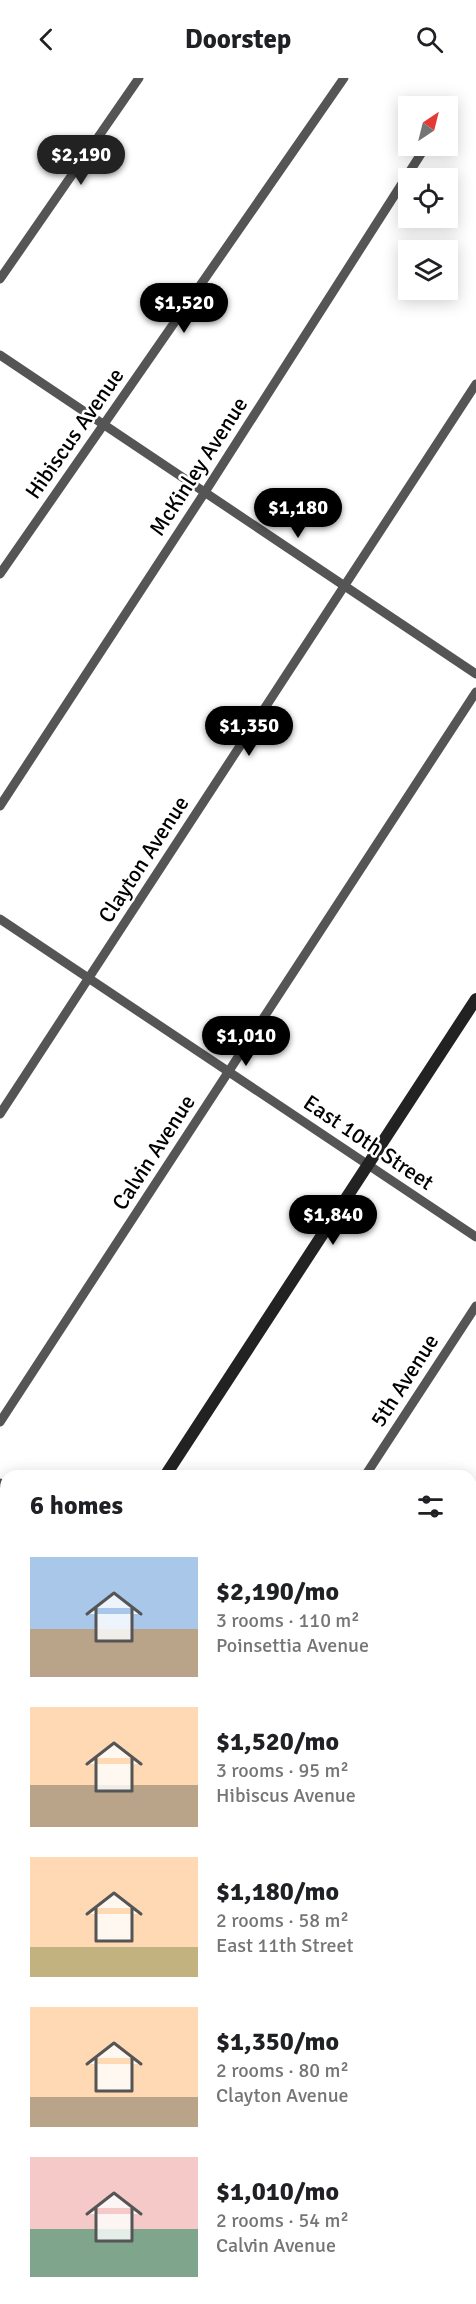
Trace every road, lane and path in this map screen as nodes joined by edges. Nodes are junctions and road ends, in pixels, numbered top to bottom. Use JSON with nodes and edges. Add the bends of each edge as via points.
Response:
{"nodes":[{"id":1,"x":139,"y":78,"type":"edge"},
{"id":2,"x":344,"y":78,"type":"edge"},
{"id":3,"x":420,"y":156,"type":"edge"},
{"id":4,"x":0,"y":279,"type":"edge"},
{"id":5,"x":0,"y":355,"type":"edge"},
{"id":6,"x":476,"y":384,"type":"edge"},
{"id":7,"x":104,"y":425,"type":"junction"},
{"id":8,"x":205,"y":492,"type":"junction"},
{"id":9,"x":0,"y":574,"type":"edge"},
{"id":10,"x":344,"y":586,"type":"junction"},
{"id":11,"x":476,"y":674,"type":"edge"},
{"id":12,"x":476,"y":692,"type":"edge"},
{"id":13,"x":0,"y":806,"type":"edge"},
{"id":14,"x":0,"y":919,"type":"edge"},
{"id":15,"x":89,"y":979,"type":"junction"},
{"id":16,"x":476,"y":999,"type":"edge"},
{"id":17,"x":228,"y":1072,"type":"junction"},
{"id":18,"x":0,"y":1114,"type":"edge"},
{"id":19,"x":368,"y":1165,"type":"junction"},
{"id":20,"x":476,"y":1237,"type":"edge"},
{"id":21,"x":476,"y":1306,"type":"edge"},
{"id":22,"x":0,"y":1422,"type":"edge"},
{"id":23,"x":169,"y":1470,"type":"edge"},
{"id":24,"x":369,"y":1470,"type":"edge"}],
"edges":[{"from":1,"to":4,"type":"street"},
{"from":2,"to":7,"type":"street","name":"Hibiscus Avenue"},
{"from":3,"to":8,"type":"street","name":"McKinley Avenue"},
{"from":5,"to":7,"type":"street"},
{"from":6,"to":10,"type":"street","name":"Clayton Avenue"},
{"from":7,"to":8,"type":"street"},
{"from":7,"to":9,"type":"street","name":"Hibiscus Avenue"},
{"from":8,"to":10,"type":"street"},
{"from":8,"to":13,"type":"street","name":"McKinley Avenue"},
{"from":10,"to":11,"type":"street"},
{"from":10,"to":15,"type":"street","name":"Clayton Avenue"},
{"from":12,"to":17,"type":"street","name":"Calvin Avenue"},
{"from":14,"to":15,"type":"street","name":"East 10th Street"},
{"from":15,"to":17,"type":"street","name":"East 10th Street"},
{"from":15,"to":18,"type":"street","name":"Clayton Avenue"},
{"from":16,"to":19,"type":"street"},
{"from":17,"to":19,"type":"street","name":"East 10th Street"},
{"from":17,"to":22,"type":"street","name":"Calvin Avenue"},
{"from":19,"to":20,"type":"street","name":"East 10th Street"},
{"from":19,"to":23,"type":"street"},
{"from":21,"to":24,"type":"street","name":"5th Avenue"}]}
